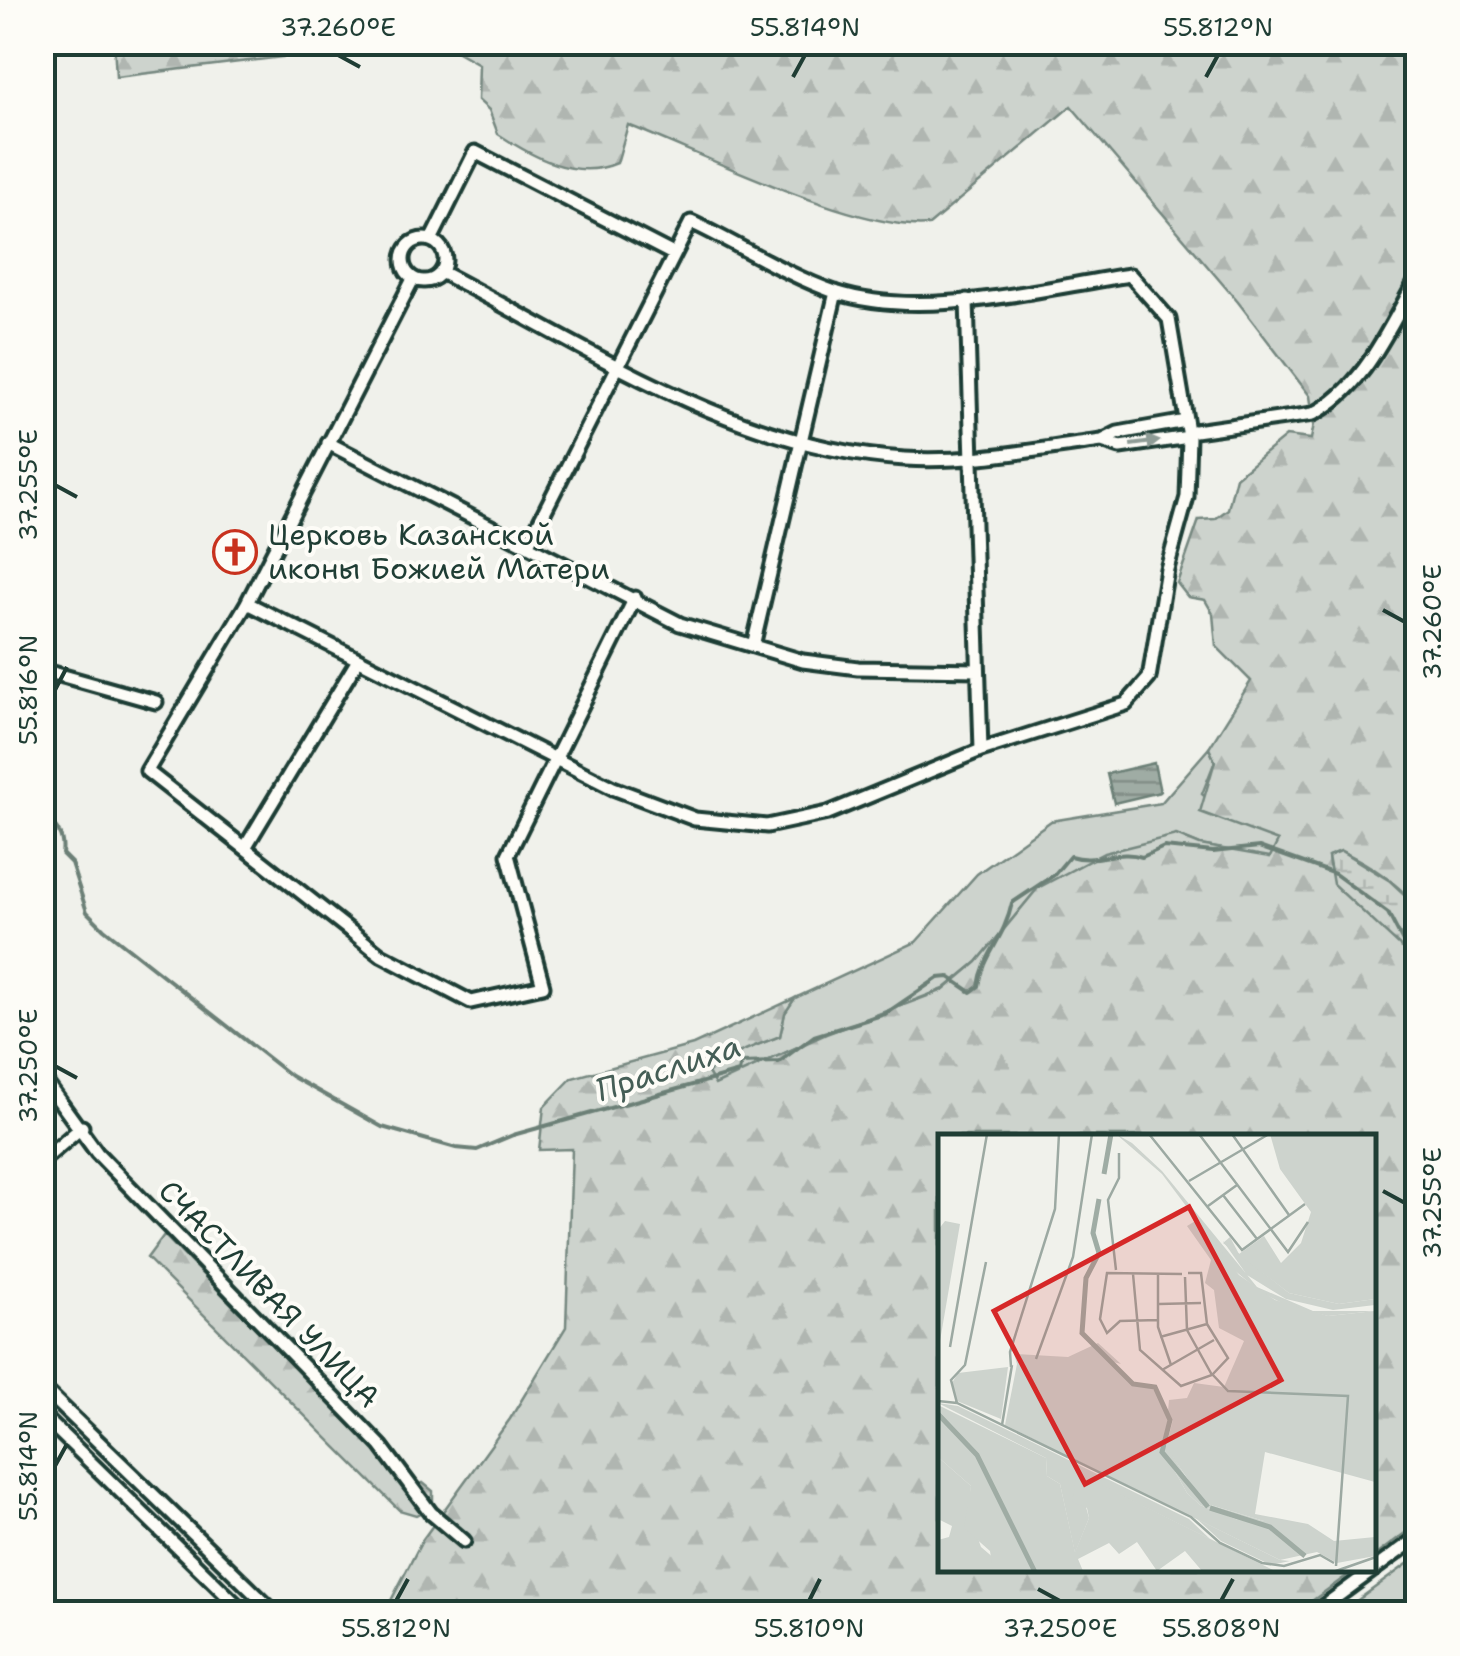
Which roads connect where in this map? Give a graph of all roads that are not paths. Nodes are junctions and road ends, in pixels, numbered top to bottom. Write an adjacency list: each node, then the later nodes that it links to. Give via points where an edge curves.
1 (431, 240): 2 (street, via 476,152); 3 (street, via 441,248); 5 (street, via 408,246 403,257)
2 (673, 254): 6 (street, via 692,222); 8 (street)
3 (442, 272): 5 (street, via 434,280); 8 (street)
4 (1418, 277): 9 (street, via 1369,361 1331,405 1313,414)
5 (413, 278): 10 (street)
6 (836, 292): 7 (street, via 893,302); 11 (street)
7 (967, 300): 9 (street, via 1130,275 1169,319); 12 (street)
8 (618, 364): 11 (street, via 704,409); 13 (street)
9 (1188, 430): 12 (street, via 1120,446 1102,441); 21 (street, via 1187,498 1149,678 1126,704)
10 (328, 442): 13 (street); 15 (street)
11 (800, 444): 12 (street, via 904,459); 16 (street)
12 (972, 459): 19 (street)
13 (528, 544): 14 (street)
14 (635, 598): 16 (street, via 680,624); 22 (street)
15 (247, 603): 17 (street); 23 (street, via 147,771)
16 (752, 646): 19 (street, via 858,668)
17 (358, 660): 22 (street); 23 (street)
18 (42, 670): 20 (street)
19 (978, 670): 21 (street)
20 (156, 702)
21 (981, 750): 22 (street, via 828,813 767,826 696,819 613,788)
22 (555, 757): 23 (street, via 508,855 543,986 516,994 471,1002 424,980 382,955)
23 (246, 846)
24 (42, 1076): 25 (street, СЧАСТЛИВАЯ УЛИЦА)
25 (82, 1127): 26 (street); 30 (street, СЧАСТЛИВАЯ УЛИЦА, via 97,1153)
26 (42, 1161)
27 (42, 1387): 34 (street)
28 (42, 1415): 33 (street)
29 (1418, 1537): 31 (street)
30 (464, 1541)
31 (1375, 1569)
32 (1372, 1571): 35 (street)
33 (246, 1614)
34 (276, 1614)
35 (1313, 1614)

